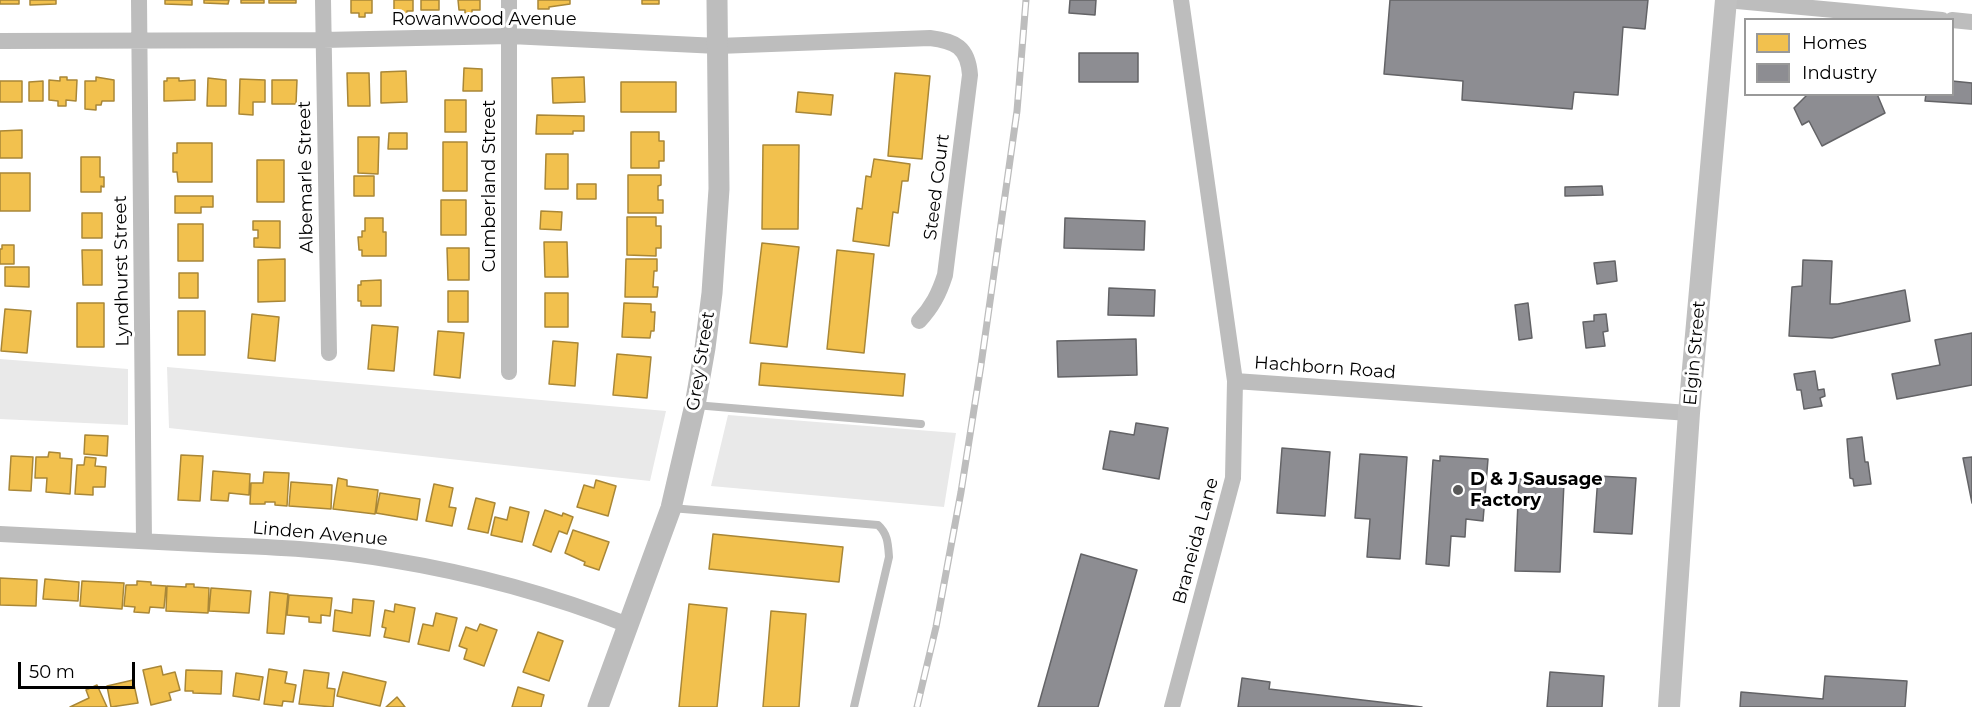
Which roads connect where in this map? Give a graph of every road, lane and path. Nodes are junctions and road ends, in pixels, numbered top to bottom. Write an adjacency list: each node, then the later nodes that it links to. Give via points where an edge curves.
1 (139, 0): 13 (street, Lyndhurst Street)
2 (322, 0): 11 (street, Albemarle Street)
3 (509, 0): 10 (street, Cumberland Street)
4 (717, 0): 14 (street, Grey Street)
5 (1181, 0): 19 (street, Hachborn Road)
6 (1726, 0): 7 (street); 21 (main road, Elgin Street)
7 (1920, 18)
8 (1954, 20): 9 (street)
9 (1972, 22)
10 (510, 36): 11 (street, Rowanwood Avenue); 14 (street, Rowanwood Avenue); 18 (street, Cumberland Street)
11 (323, 40): 13 (street, Rowanwood Avenue); 17 (street, Albemarle Street)
12 (0, 41): 13 (street, Rowanwood Avenue)
13 (139, 41): 25 (street, Lyndhurst Street)
14 (718, 46): 15 (street, Rowanwood Avenue, via 930,38 956,44); 20 (street, Grey Street, via 717,237)
15 (962, 51): 16 (street, Steed Court, via 970,75 945,275 938,297)
16 (919, 321)
17 (329, 353)
18 (509, 372)
19 (1235, 381): 21 (street, Hachborn Road); 29 (street, Braneida Lane, via 1233,478)
20 (695, 405): 22 (lane); 23 (street, Grey Street)
21 (1689, 413): 30 (main road, Elgin Street)
22 (921, 424)
23 (671, 508): 26 (street, Grey Street); 28 (lane, via 878,525 883,530 889,557)
24 (0, 534): 25 (street, Linden Avenue)
25 (144, 541): 26 (street, Linden Avenue, via 272,547 388,559 522,589)
26 (628, 625): 27 (street, Grey Street)
27 (598, 707)
28 (854, 707)
29 (1172, 707)
30 (1669, 707)

